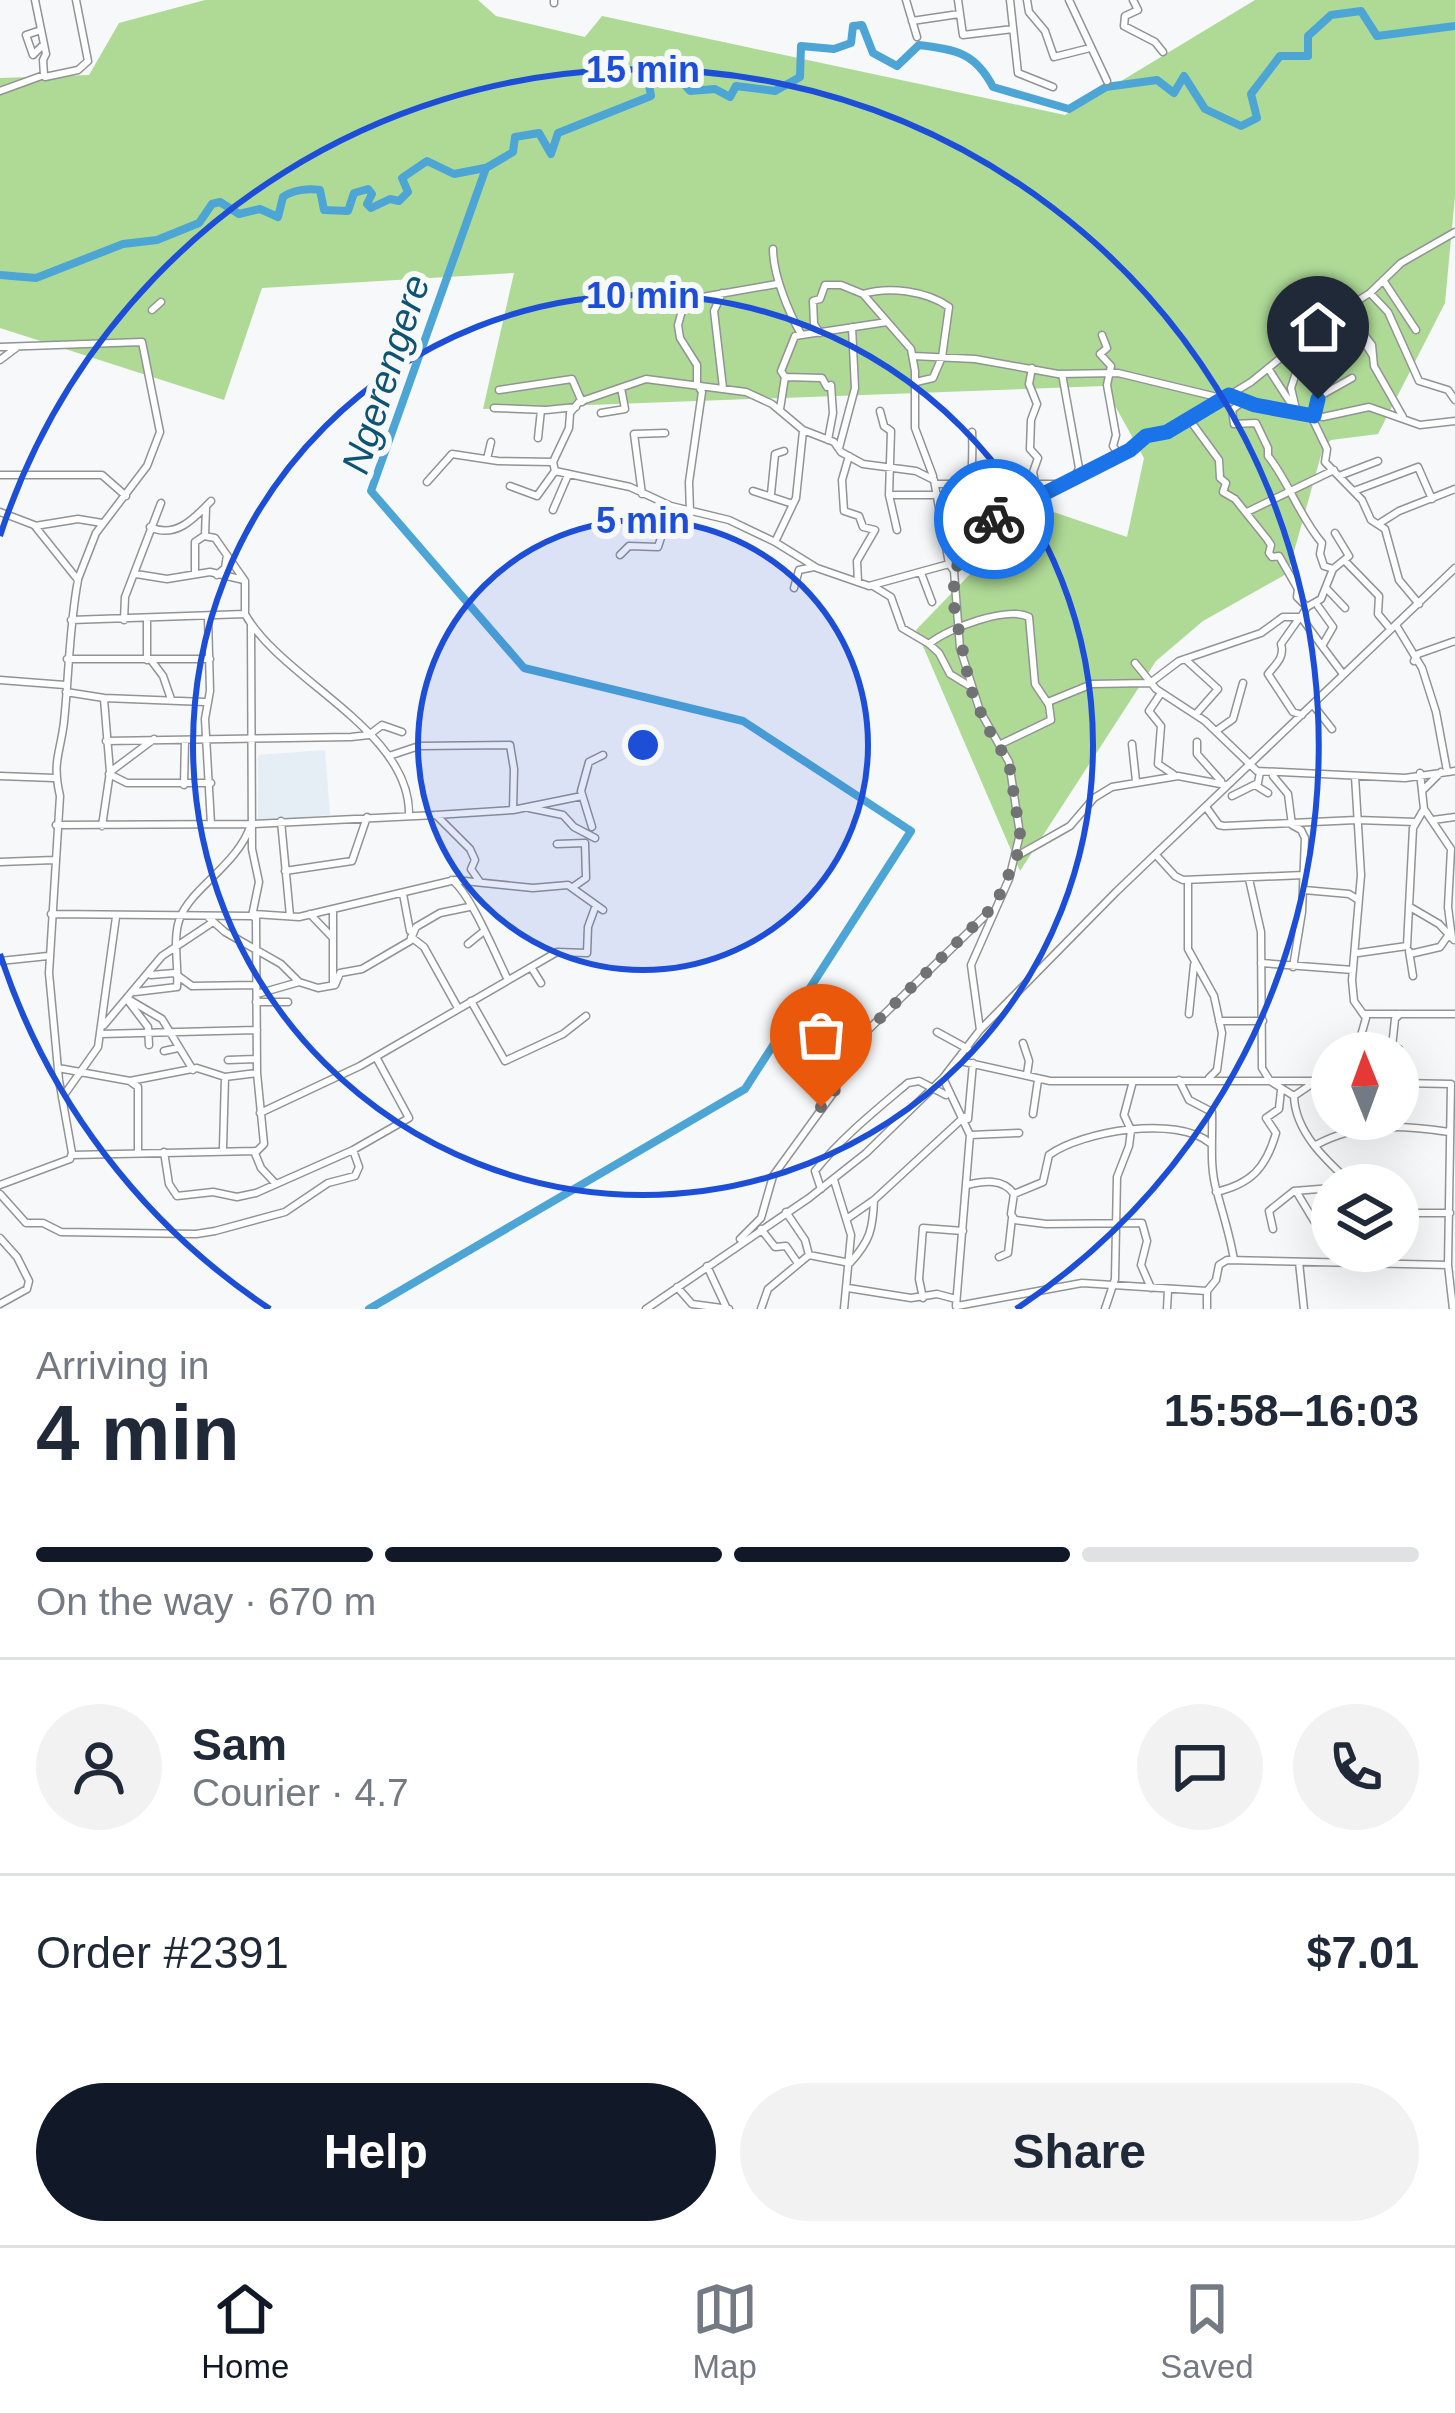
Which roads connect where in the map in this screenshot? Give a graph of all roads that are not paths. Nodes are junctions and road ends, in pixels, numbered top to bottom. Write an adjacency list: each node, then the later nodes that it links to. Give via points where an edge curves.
1 (35, 0): 11 (street)
2 (76, 0): 17 (street, via 88,61)
3 (907, 0): 10 (street)
4 (958, 0): 9 (street)
5 (1010, 0): 12 (street)
6 (1027, 0): 15 (street, via 1054,57)
7 (1069, 0): 15 (street)
8 (1133, 0): 16 (street, via 1138,10 1124,16 1124,26)
9 (959, 14): 10 (street); 12 (street, via 965,36)
10 (912, 21): 13 (street)
11 (39, 27): 14 (street); 14 (street, via 26,35 32,54)
12 (1013, 29): 19 (street, via 1018,73)
13 (916, 37)
14 (43, 43): 17 (street)
15 (1090, 48): 18 (street)
16 (1163, 52)
17 (44, 76): 20 (street)
18 (1107, 81)
19 (1053, 87)
20 (0, 91)
21 (1455, 232): 23 (street)
22 (773, 249): 24 (street)
23 (1383, 280): 26 (street); 33 (street)
24 (777, 284): 25 (street); 34 (street)
25 (722, 293): 52 (street, via 688,297 680,316); 54 (street, via 714,311)
26 (1370, 293): 29 (street); 58 (street, via 1384,305 1420,381)
27 (863, 294): 31 (street); 35 (street, via 825,285 813,302); 41 (street, via 914,293 947,305)
28 (161, 302): 30 (street)
29 (1344, 308): 37 (street); 42 (street)
30 (152, 310)
31 (887, 322): 32 (street); 40 (street)
32 (852, 327): 35 (street); 78 (street, via 855,388)
33 (1416, 330)
34 (797, 333): 35 (street); 49 (street)
35 (820, 333)
36 (1102, 335): 47 (street, via 1107,348 1100,354)
37 (1299, 344): 45 (street); 64 (street, via 1291,388)
38 (0, 347): 39 (street)
39 (17, 347): 43 (street); 105 (street, via 142,342 160,432)
40 (913, 356): 41 (street); 51 (street)
41 (941, 357): 44 (street); 51 (street, via 933,379)
42 (1374, 357): 46 (street); 68 (street)
43 (0, 360)
44 (1032, 368): 48 (street); 93 (street)
45 (1268, 368): 56 (street); 64 (street)
46 (1379, 369)
47 (1112, 373): 48 (street); 56 (street); 80 (street, via 1107,385)
48 (1062, 374): 90 (street, via 1079,468)
49 (785, 377): 62 (street); 76 (street, via 822,377 831,385)
50 (1352, 378): 66 (street, via 1320,396)
51 (916, 382): 92 (street, via 916,430)
52 (697, 384): 53 (street, via 646,379); 54 (street); 112 (street)
53 (621, 388): 59 (street); 65 (street, via 625,410)
54 (723, 388): 62 (street)
55 (499, 390): 59 (street, via 572,379)
56 (1225, 397): 57 (street); 67 (street)
57 (1246, 399): 64 (street); 99 (street, via 1232,410 1234,424 1256,423)
58 (1455, 400)
59 (579, 404): 61 (street); 84 (street)
60 (494, 408): 61 (street)
61 (541, 410): 74 (street)
62 (780, 410): 70 (street)
63 (880, 411): 85 (street, via 890,431)
64 (1297, 412): 66 (street)
65 (601, 413)
66 (1312, 416): 68 (street, via 1376,407); 87 (street, via 1325,462)
67 (1189, 419): 80 (street); 113 (street, via 1219,460 1223,492)
68 (1406, 421): 69 (street)
69 (1455, 421)
70 (802, 430): 73 (street); 75 (street)
71 (972, 432): 94 (street)
72 (665, 433): 101 (street, via 634,434)
73 (814, 434): 75 (street); 76 (street)
74 (538, 438)
75 (801, 440): 108 (street)
76 (828, 440): 78 (street)
77 (491, 442): 82 (street)
78 (839, 448): 81 (street)
79 (784, 451): 102 (street, via 775,454)
80 (1119, 455): 90 (street)
81 (850, 456): 85 (street); 136 (street, via 844,511 875,530 857,561)
82 (487, 459): 84 (street); 91 (street, via 449,454)
83 (1378, 461): 87 (street)
84 (553, 462): 86 (street)
85 (890, 469): 92 (street); 103 (street)
86 (555, 472): 89 (street); 96 (street, via 537,496)
87 (1337, 473): 99 (street); 100 (street)
88 (0, 475): 105 (street, via 99,474)
89 (568, 476): 101 (street); 110 (street)
90 (1074, 478): 95 (street)
91 (427, 482)
92 (935, 482): 94 (street); 104 (street)
93 (1035, 482): 94 (street); 95 (street)
94 (969, 483): 119 (street, via 971,534)
95 (1061, 484): 119 (street)
96 (510, 486)
97 (1455, 489): 106 (street)
98 (754, 491): 102 (street)
99 (1292, 491): 113 (street); 129 (street, via 1322,545 1324,566)
100 (1354, 491): 106 (street, via 1418,467); 115 (street)
101 (642, 494): 109 (street)
102 (771, 494): 108 (street)
103 (889, 495): 104 (street); 118 (street)
104 (939, 495): 126 (street)
105 (126, 496): 114 (street)
106 (1432, 500): 115 (street)
107 (161, 503): 117 (street)
108 (794, 503): 122 (street)
109 (671, 506): 112 (street); 124 (street, via 658,548 629,546)
110 (553, 510)
111 (0, 512): 116 (street)
112 (690, 512): 122 (street)
113 (1247, 512): 143 (street)
114 (104, 523): 116 (street); 134 (street)
115 (1380, 524): 141 (street, via 1401,584)
116 (35, 526): 134 (street)
117 (150, 527): 121 (street, via 173,531 209,504); 131 (street)
118 (897, 530)
119 (978, 533): 126 (street)
120 (1336, 533): 125 (street)
121 (205, 536): 123 (street); 132 (street, via 195,543)
122 (776, 542): 127 (street)
123 (227, 552): 133 (street); 135 (street)
124 (620, 555)
125 (1345, 561): 129 (street); 152 (street, via 1378,596 1378,614)
126 (952, 567): 130 (street); 153 (street)
127 (817, 568): 136 (street); 138 (street, via 800,570)
128 (1455, 568): 141 (street)
129 (1333, 569): 139 (street)
130 (921, 573): 137 (street); 140 (street)
131 (135, 574): 132 (street); 150 (street)
132 (195, 574): 133 (street)
133 (217, 575): 135 (street)
134 (78, 579): 149 (street)
135 (244, 580): 145 (street)
136 (858, 582): 137 (street)
137 (873, 586): 155 (street, via 891,597 902,628)
138 (794, 588)
139 (1327, 589): 143 (street); 144 (street)
140 (932, 602)
141 (1419, 604): 152 (street)
142 (1318, 606): 156 (street, via 1333,627)
143 (1307, 607): 146 (street)
144 (1346, 608)
145 (245, 614): 147 (street); 151 (street)
146 (1300, 617): 156 (street); 159 (street, via 1282,617 1262,633); 176 (street, via 1268,674)
147 (208, 618): 148 (street); 157 (street)
148 (147, 619): 150 (street); 160 (street)
149 (71, 620): 150 (street); 158 (street)
150 (124, 620)
151 (250, 624): 180 (street); 184 (street)
152 (1392, 626): 161 (street); 163 (street)
153 (956, 627): 155 (street); 167 (street); 173 (street, via 1027,615 1035,684)
154 (1455, 641): 161 (street)
155 (929, 644): 167 (street)
156 (1322, 646): 163 (street)
157 (210, 658): 160 (street); 172 (street)
158 (67, 659): 160 (street); 168 (street)
159 (1185, 659): 165 (street); 175 (street, via 1218,689)
160 (149, 660): 171 (street)
161 (1414, 661): 192 (street)
162 (1135, 664): 165 (street)
163 (1343, 674): 174 (street)
164 (0, 680): 168 (street)
165 (1150, 683): 169 (street); 173 (street, via 1098,682)
166 (1243, 683): 178 (street, via 1234,719)
167 (970, 687): 187 (street)
168 (66, 688): 170 (street); 200 (street)
169 (1161, 693): 175 (street); 198 (street, via 1149,711 1161,726 1158,764)
170 (104, 698): 171 (street); 185 (street)
171 (171, 699): 172 (street)
172 (206, 702): 183 (street)
173 (1048, 702): 187 (street, via 1049,723)
174 (1313, 705): 176 (street); 177 (street)
175 (1196, 714): 178 (street)
176 (1302, 716): 191 (street)
177 (1332, 729)
178 (1216, 731): 191 (street)
179 (402, 732): 180 (street, via 380,725)
180 (369, 735): 184 (street); 190 (street)
181 (185, 739): 182 (street); 183 (street); 203 (street)
182 (154, 740): 185 (street); 194 (street)
183 (206, 740): 184 (street); 202 (street)
184 (251, 740): 223 (street)
185 (106, 741): 194 (street)
186 (1197, 742): 204 (street, via 1197,754)
187 (1001, 744): 231 (street, via 1019,826)
188 (1132, 744): 201 (street)
189 (603, 755): 208 (street, via 589,762)
190 (388, 756): 213 (street, via 419,746 509,745); 214 (street)
191 (1249, 766): 193 (street); 204 (street)
192 (1448, 771): 196 (street); 206 (street)
193 (1260, 772): 195 (street); 205 (street)
194 (110, 773): 203 (street, via 127,783); 226 (street)
195 (1270, 773): 199 (street); 224 (street, via 1286,790)
196 (1419, 774): 199 (street); 206 (street); 219 (street)
197 (0, 776): 200 (street)
198 (1178, 776): 201 (street); 204 (street)
199 (1355, 776): 218 (street)
200 (54, 778): 225 (street)
201 (1136, 781): 231 (street, via 1101,792 1070,826)
202 (211, 783): 203 (street); 222 (street)
203 (184, 784)
204 (1225, 785): 211 (street)
205 (1255, 785): 207 (street); 209 (street)
206 (1424, 789): 212 (street)
207 (1268, 793)
208 (582, 796): 210 (street); 227 (street)
209 (1232, 796)
210 (526, 807): 213 (street); 228 (street, via 562,814)
211 (1206, 807): 224 (street, via 1219,825); 230 (street)
212 (1424, 809): 219 (street); 220 (street)
213 (513, 810): 215 (street)
214 (409, 814): 215 (street); 216 (street)
215 (436, 815): 240 (street, via 470,849)
216 (367, 817): 221 (street); 234 (street, via 352,862)
217 (1455, 818): 220 (street)
218 (1356, 820): 219 (street); 224 (street); 266 (street)
219 (1418, 820): 248 (street)
220 (1432, 820): 249 (street, via 1451,849)
221 (281, 821): 223 (street); 234 (street)
222 (211, 824): 223 (street); 226 (street)
223 (252, 824): 253 (street, via 259,882); 255 (street)
224 (1291, 824): 235 (street, via 1304,836)
225 (56, 825): 226 (street); 232 (street)
226 (102, 826)
227 (592, 827)
228 (595, 838)
229 (557, 844): 236 (street, via 585,843)
230 (1156, 854): 239 (street, via 1174,876); 296 (street)
231 (1017, 856): 246 (street)
232 (54, 860): 233 (street); 251 (street)
233 (0, 862)
234 (285, 871): 256 (street)
235 (1304, 875): 237 (street); 242 (street)
236 (586, 878): 241 (street); 245 (street)
237 (1249, 879): 239 (street); 269 (street)
238 (452, 880): 240 (street); 243 (street); 247 (street)
239 (1189, 880): 270 (street)
240 (480, 882): 241 (street)
241 (573, 886): 245 (street)
242 (1304, 890): 244 (street); 272 (street)
243 (403, 893): 250 (street); 259 (street)
244 (1357, 899)
245 (597, 905): 271 (street, via 587,952 557,952)
246 (995, 905): 296 (street, via 971,965); 371 (street, via 852,1051 834,1092 773,1176)
247 (469, 907): 258 (street); 259 (street, via 440,913)
248 (1410, 907): 260 (street); 265 (street)
249 (1452, 907): 260 (street)
250 (333, 910): 252 (street); 261 (street)
251 (50, 914): 254 (street); 267 (street)
252 (310, 914): 256 (street); 261 (street)
253 (253, 915): 256 (street); 257 (street); 264 (street)
254 (116, 916): 255 (street); 297 (street)
255 (180, 916): 257 (street); 262 (street)
256 (290, 916)
257 (210, 920): 262 (street); 264 (street)
258 (484, 932): 263 (street); 277 (street)
259 (411, 934): 280 (street, via 362,969 340,973); 287 (street)
260 (1451, 938): 265 (street)
261 (334, 939): 280 (street)
262 (177, 942): 274 (street); 275 (street)
263 (468, 944)
264 (256, 949): 279 (street); 282 (street)
265 (1409, 950): 266 (street); 276 (street)
266 (1357, 953): 273 (street)
267 (48, 956): 268 (street); 312 (street)
268 (0, 961)
269 (1261, 963): 272 (street); 294 (street)
270 (1194, 965): 288 (street); 293 (street)
271 (531, 967): 277 (street); 278 (street)
272 (1293, 967): 273 (street)
273 (1353, 970): 289 (street, via 1354,1001)
274 (178, 975): 275 (street); 281 (street, via 177,987); 282 (street, via 192,986)
275 (147, 976): 281 (street)
276 (1413, 976)
277 (508, 980): 285 (street)
278 (541, 983)
279 (296, 984): 280 (street); 282 (street); 283 (street)
280 (333, 986)
281 (135, 992): 284 (street)
282 (256, 994): 286 (street); 295 (street)
283 (299, 995)
284 (128, 999): 297 (street); 298 (street); 299 (street)
285 (471, 1001): 287 (street); 292 (street, via 505,1060)
286 (288, 1002)
287 (458, 1008): 308 (street)
288 (1189, 1014)
289 (1365, 1014): 290 (street); 301 (street)
290 (1400, 1014): 291 (street); 302 (street)
291 (1455, 1014)
292 (586, 1016)
293 (1219, 1021): 294 (street); 319 (street, via 1217,1069)
294 (1264, 1021): 323 (street, via 1260,1059)
295 (256, 1030): 299 (street); 309 (street)
296 (980, 1030): 306 (street)
297 (102, 1031): 298 (street); 313 (street)
298 (148, 1032): 299 (street); 304 (street)
299 (170, 1032): 305 (street)
300 (938, 1032): 306 (street)
301 (1361, 1032)
302 (1393, 1032)
303 (1023, 1043): 317 (street)
304 (148, 1046)
305 (178, 1048): 307 (street); 314 (street)
306 (968, 1049): 310 (street)
307 (164, 1051)
308 (375, 1056): 334 (street); 346 (street, via 409,1118)
309 (257, 1060): 315 (street); 316 (street, via 228,1056)
310 (958, 1060): 311 (street); 318 (street)
311 (973, 1063): 317 (street); 336 (street)
312 (58, 1068): 313 (street); 333 (street)
313 (83, 1070): 325 (street); 333 (street)
314 (194, 1070): 316 (street); 325 (street)
315 (257, 1072): 316 (street); 334 (street)
316 (226, 1076): 345 (street)
317 (1027, 1076): 320 (street)
318 (943, 1078): 329 (street); 331 (street)
319 (1209, 1078): 321 (street); 323 (street)
320 (1038, 1079): 322 (street); 335 (street)
321 (1178, 1079): 322 (street); 343 (street, via 1190,1101 1213,1112)
322 (1133, 1081): 338 (street, via 1124,1115)
323 (1270, 1081): 324 (street); 330 (street)
324 (1311, 1081)
325 (130, 1082): 348 (street, via 138,1087)
326 (1311, 1084): 332 (street)
327 (1419, 1084): 328 (street)
328 (1453, 1085): 339 (street)
329 (932, 1088): 331 (street); 352 (street); 356 (street, via 908,1083 831,1149 815,1171)
330 (1282, 1090): 332 (street); 359 (street, via 1280,1109 1266,1118 1276,1133 1270,1150 1245,1184)
331 (949, 1096): 336 (street)
332 (1294, 1096): 344 (street, via 1299,1123)
333 (62, 1098): 350 (street)
334 (260, 1113): 347 (street, via 264,1141)
335 (1033, 1114)
336 (966, 1120): 341 (street); 363 (street)
337 (1419, 1128): 339 (street)
338 (1131, 1130): 343 (street); 361 (street, via 1060,1147 1049,1155 1045,1180); 370 (street, via 1117,1177)
339 (1449, 1132): 362 (street)
340 (1019, 1133): 341 (street)
341 (970, 1135): 355 (street)
342 (1326, 1140): 344 (street)
343 (1210, 1143): 359 (street)
344 (1316, 1145): 351 (street)
345 (223, 1148)
346 (352, 1150): 353 (street); 360 (street, via 356,1177 328,1184 285,1212 196,1234 61,1232 26,1222)
347 (254, 1151): 349 (street); 353 (street)
348 (139, 1152): 349 (street); 350 (street)
349 (164, 1152): 353 (street, via 177,1196 237,1198)
350 (72, 1155): 354 (street)
351 (1332, 1164)
352 (834, 1180): 356 (street); 368 (street)
353 (274, 1182)
354 (0, 1185)
355 (967, 1185): 361 (street, via 998,1183); 373 (street)
356 (821, 1189): 364 (street)
357 (1311, 1190): 358 (street)
358 (1296, 1191): 367 (street); 372 (street, via 1269,1211)
359 (1216, 1192): 377 (street)
360 (0, 1194)
361 (1015, 1194): 369 (street)
362 (1452, 1196): 366 (street)
363 (874, 1200): 368 (street); 380 (street, via 873,1235)
364 (786, 1212): 371 (street); 375 (street)
365 (1419, 1213): 366 (street)
366 (1450, 1213): 381 (street)
367 (1311, 1216)
368 (848, 1218): 380 (street)
369 (1012, 1218): 370 (street); 376 (street, via 1008,1253)
370 (1118, 1223): 383 (street); 386 (street, via 1143,1225)
371 (762, 1225): 378 (street); 382 (street)
372 (1273, 1229)
373 (963, 1231): 389 (street, via 923,1228); 391 (street)
374 (0, 1238): 390 (street, via 29,1282)
375 (809, 1255): 378 (street); 380 (street)
376 (999, 1257)
377 (1234, 1260): 379 (street); 388 (street, via 1219,1265)
378 (797, 1262): 395 (street, via 768,1289)
379 (1299, 1262): 381 (street); 399 (street)
380 (850, 1263): 385 (street)
381 (1448, 1265): 400 (street)
382 (706, 1266): 384 (street); 394 (street)
383 (1113, 1286): 386 (street); 391 (street, via 1069,1284); 396 (street)
384 (677, 1287): 393 (street); 394 (street, via 692,1304)
385 (848, 1288): 389 (street); 392 (street)
386 (1150, 1288): 387 (street)
387 (1168, 1290): 388 (street); 397 (street)
388 (1207, 1291): 398 (street)
389 (922, 1298): 391 (street, via 937,1294)
390 (0, 1304)
391 (957, 1305)
392 (844, 1308)
393 (646, 1309)
394 (728, 1309)
395 (761, 1309)
396 (1105, 1309)
397 (1167, 1309)
398 (1207, 1309)
399 (1304, 1309)
400 (1454, 1309)

